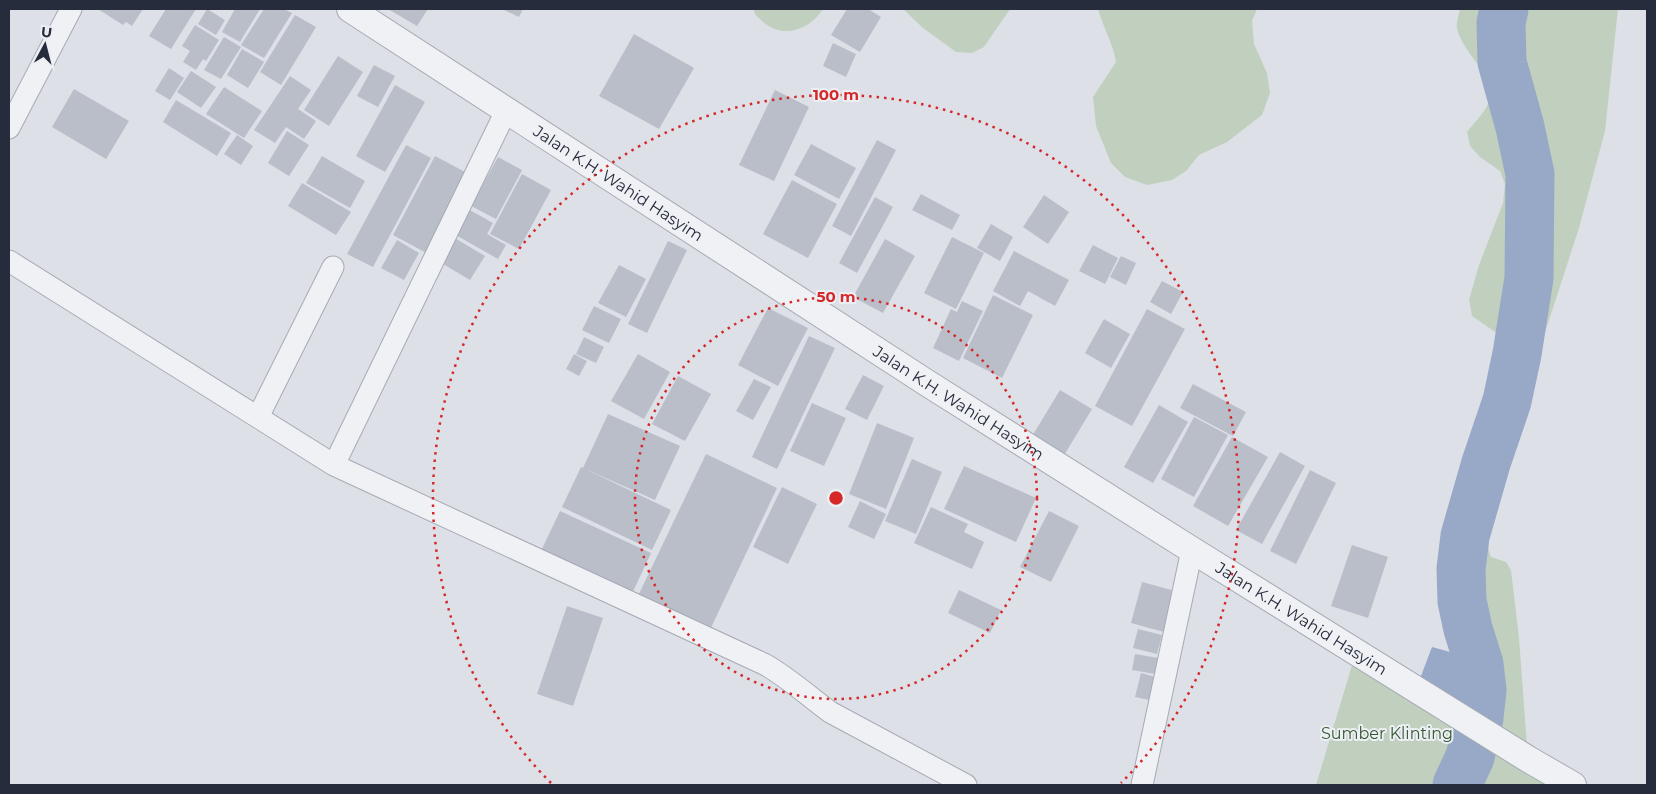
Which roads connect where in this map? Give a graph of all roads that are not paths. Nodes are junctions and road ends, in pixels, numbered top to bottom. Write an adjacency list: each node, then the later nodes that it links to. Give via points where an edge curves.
1 (71, 9): 4 (street)
2 (350, 9): 3 (street, Jalan K.H. Wahid Hasyim)
3 (506, 111): 8 (street); 9 (street, Jalan K.H. Wahid Hasyim)
4 (9, 128)
5 (9, 261): 7 (street)
6 (333, 267): 7 (street)
7 (258, 417): 8 (street)
8 (334, 465): 10 (street, via 764,664 830,712)
9 (1192, 550): 11 (street); 12 (street, Jalan K.H. Wahid Hasyim)
10 (966, 785)
11 (1142, 785)
12 (1573, 785)

